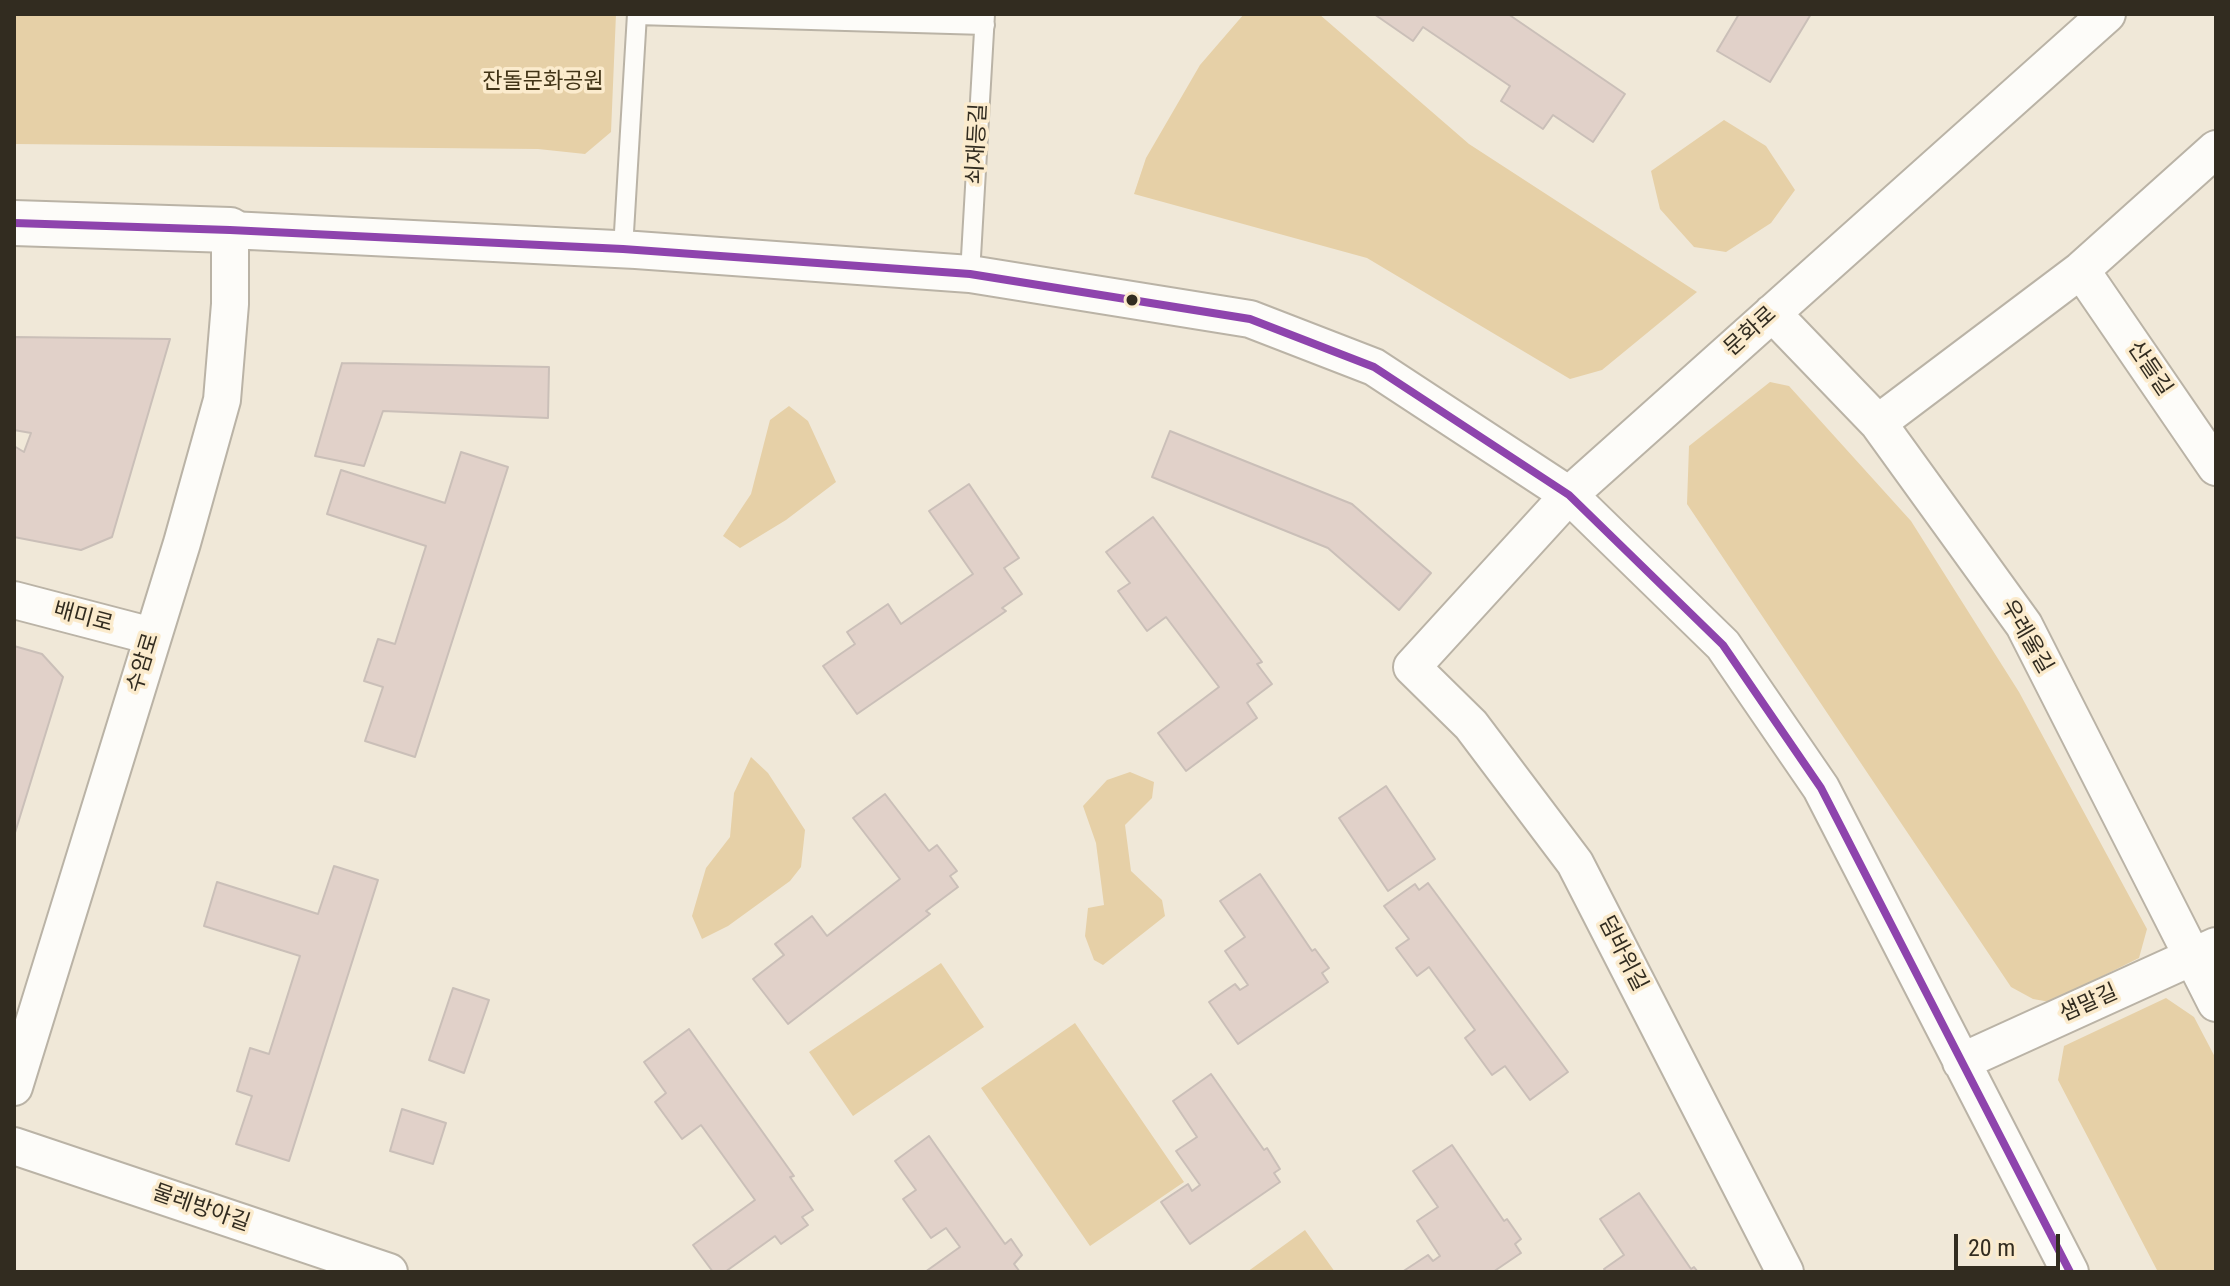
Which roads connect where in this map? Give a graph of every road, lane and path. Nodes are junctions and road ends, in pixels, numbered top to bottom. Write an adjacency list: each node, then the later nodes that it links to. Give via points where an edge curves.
1 (637, 14): 3 (lane); 7 (lane)
2 (2107, 14): 10 (street, 문화로)
3 (985, 20): 9 (lane, 쇠재등길)
4 (2216, 149): 8 (street)
5 (14, 223): 6 (street)
6 (230, 230): 7 (street); 15 (street, 수암로, via 222,400)
7 (623, 249): 9 (street)
8 (2081, 270): 11 (street); 12 (street, 산들길)
9 (970, 274): 13 (street, via 1250,319 1374,367)
10 (1772, 313): 11 (street, 우레울길); 13 (street, 문화로)
11 (1878, 423): 17 (street, 우레울길, via 2024,625)
12 (2216, 467)
13 (1569, 495): 16 (street, 문화로); 19 (street, via 1723,645 1821,788)
14 (14, 600): 15 (street, 배미로)
15 (152, 636): 20 (street, 수암로)
16 (1412, 667): 23 (street, 덤바위길, via 1471,725 1575,863)
17 (2204, 952): 18 (street, 우레울길); 19 (street, 샘말길)
18 (2216, 1003)
19 (1961, 1062): 24 (street)
20 (14, 1087)
21 (14, 1146): 22 (street, 물레방아길)
22 (389, 1272)
23 (1785, 1272)
24 (2070, 1272)

